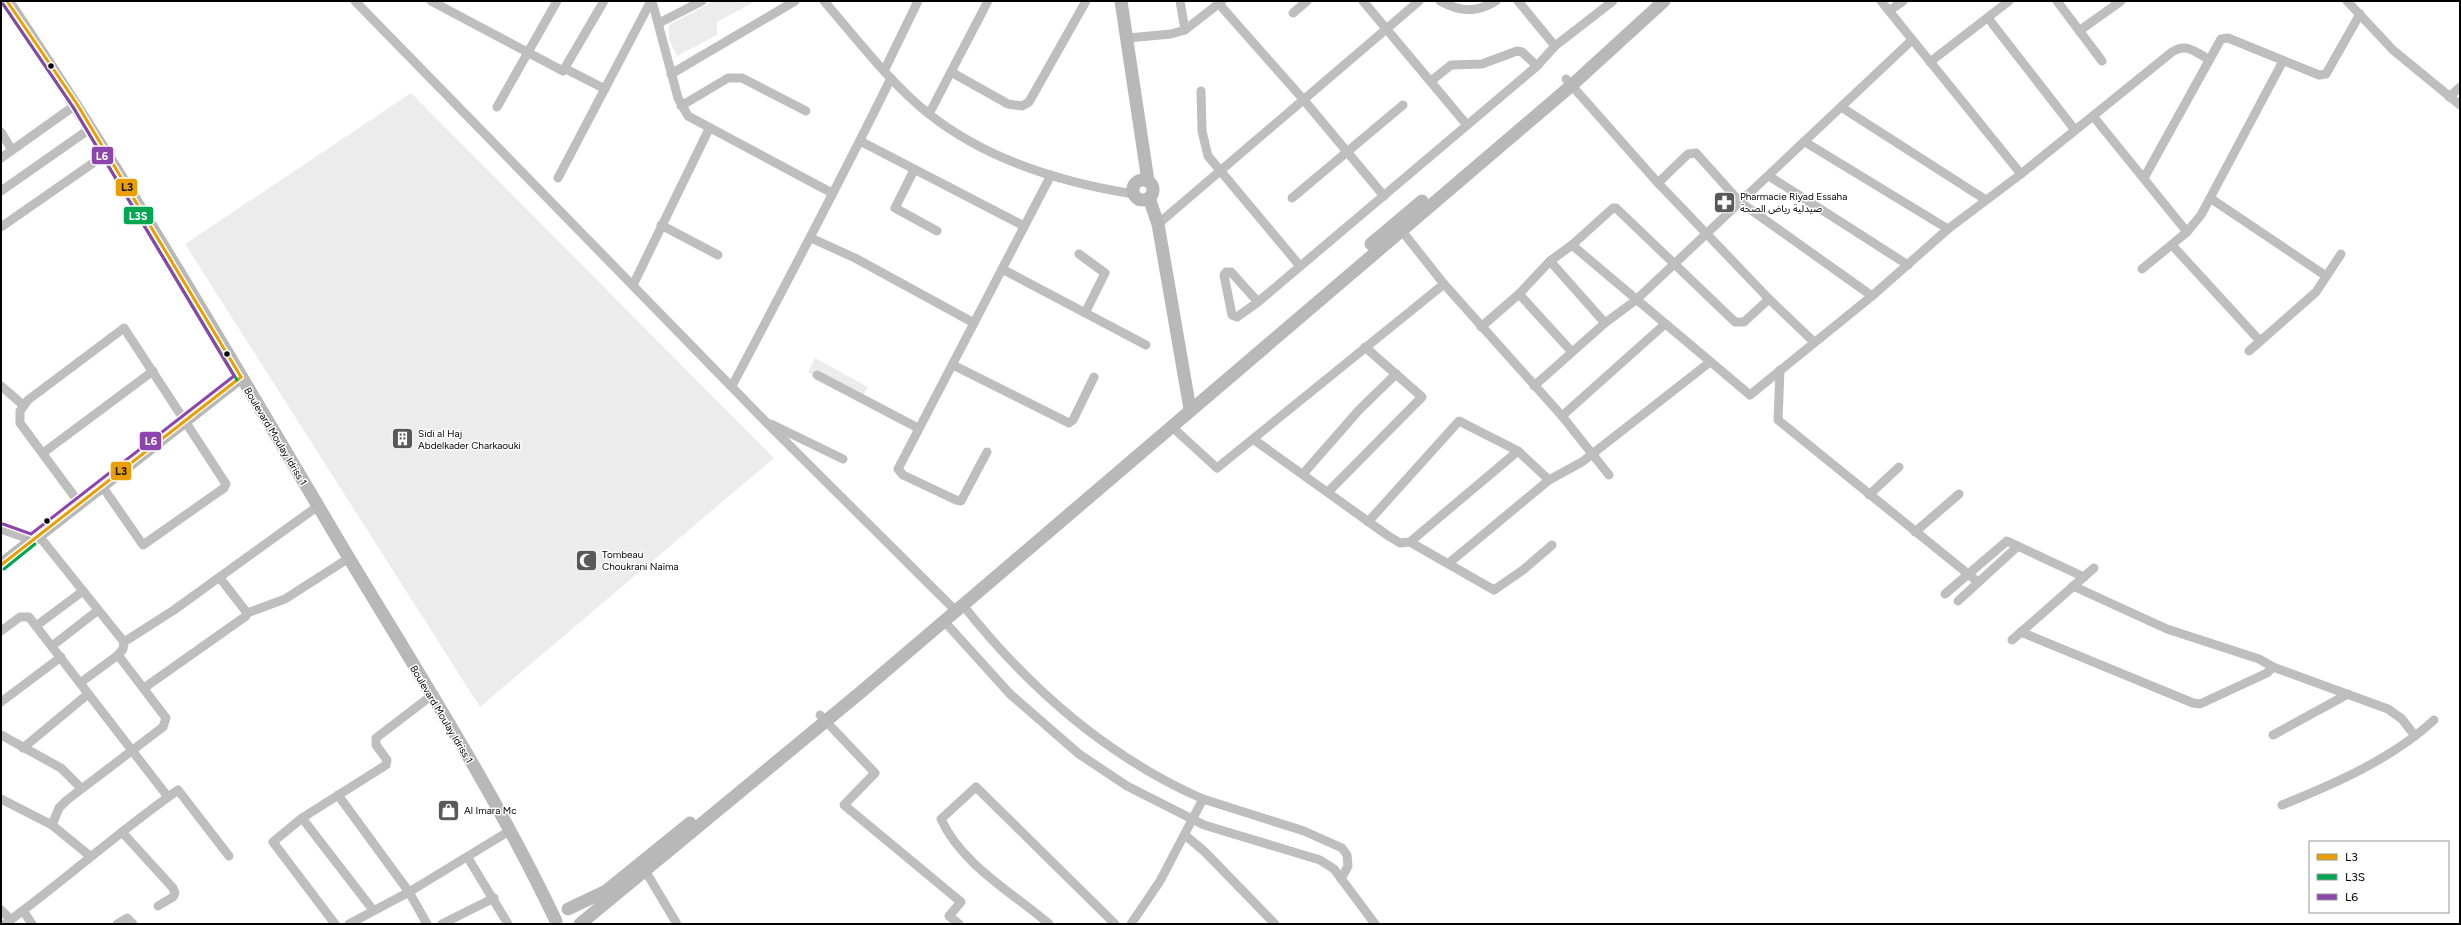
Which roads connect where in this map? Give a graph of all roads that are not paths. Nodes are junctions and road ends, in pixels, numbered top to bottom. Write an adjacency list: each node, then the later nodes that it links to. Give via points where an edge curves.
1 (7, 1): 60 (main road, Boulevard Moulay Idriss 1)
2 (355, 1): 120 (street)
3 (431, 1): 42 (street)
4 (557, 1): 42 (street)
5 (604, 1): 48 (street)
6 (652, 1): 35 (street); 56 (street)
7 (702, 1): 35 (street)
8 (795, 1): 51 (street)
9 (824, 1): 49 (street)
10 (918, 1): 49 (street)
11 (988, 1): 50 (street)
12 (1086, 1): 50 (street, via 1029,102 1022,106 1008,104)
13 (1121, 1): 39 (main road)
14 (1180, 1): 37 (street)
15 (1307, 1): 32 (street)
16 (1363, 1): 36 (street)
17 (1419, 1): 36 (street)
18 (1440, 1): 19 (street, via 1470,11)
19 (1496, 1)
20 (1613, 1): 41 (street)
21 (1652, 1): 54 (main road)
22 (1664, 1): 54 (main road)
23 (1881, 1): 31 (street)
24 (1903, 1): 31 (street)
25 (2009, 1): 34 (street)
26 (2057, 1): 38 (street)
27 (2122, 1): 38 (street)
28 (2347, 1): 33 (street)
29 (1221, 2): 37 (street); 59 (street)
30 (1524, 3): 41 (street)
31 (1890, 11): 40 (street)
32 (1293, 13)
33 (2360, 14): 45 (street, via 2326,74 2319,75); 58 (street, via 2393,50)
34 (1988, 18): 46 (street); 72 (street)
35 (659, 23): 51 (street)
36 (1387, 29): 53 (street); 59 (street)
37 (1185, 30): 39 (street, via 1172,34)
38 (2080, 31): 44 (street)
39 (1128, 38): 87 (main road)
40 (1912, 40): 46 (street); 65 (street)
41 (1555, 46): 47 (street)
42 (527, 53): 48 (street, via 560,71); 64 (street)
43 (2208, 59): 45 (street, via 2221,39 2228,38); 68 (street, via 2188,47 2178,48); 86 (street)
44 (2102, 61)
45 (2283, 61): 95 (street)
46 (1930, 62): 82 (street)
47 (1537, 66): 53 (street, via 1522,52 1517,52 1482,64 1451,65); 69 (street)
48 (566, 69): 56 (street)
49 (884, 70): 52 (street)
50 (951, 72): 67 (street)
51 (671, 74): 63 (street)
52 (891, 78): 67 (street); 74 (street)
53 (1431, 82): 69 (street)
54 (1569, 82): 88 (street); 102 (main road)
55 (2460, 87): 58 (street)
56 (605, 89): 85 (street)
57 (1200, 91): 81 (street, via 1205,146 1208,156)
58 (2449, 97): 62 (street)
59 (1303, 98): 77 (street); 81 (street)
60 (76, 104): 70 (main road, Boulevard Moulay Idriss 1); 76 (street)
61 (1403, 105): 77 (street)
62 (2460, 105)
63 (681, 106): 66 (street, via 728,78 735,77 742,78); 71 (street, via 688,116)
64 (497, 107)
65 (1842, 107): 75 (street); 96 (street)
66 (806, 111)
67 (929, 114): 83 (street, via 998,156)
68 (2093, 116): 72 (street); 86 (street)
69 (1467, 125): 92 (street)
70 (91, 128): 78 (main road, Boulevard Moulay Idriss 1); 89 (street)
71 (709, 129): 90 (street); 99 (street)
72 (2075, 130): 82 (street)
73 (1, 132): 76 (street)
74 (860, 141): 80 (street); 90 (street)
75 (1805, 142): 84 (street); 103 (street)
76 (12, 150): 79 (street)
77 (1347, 152): 92 (street); 94 (street)
78 (106, 154): 101 (street); 144 (main road, Boulevard Moulay Idriss 1)
79 (1, 158)
80 (914, 170): 100 (street); 104 (street, via 896,208)
81 (1220, 170): 98 (street); 116 (street)
82 (2021, 174): 96 (street)
83 (1051, 175): 91 (street); 100 (street)
84 (1769, 176): 97 (street); 115 (street)
85 (558, 178)
86 (2144, 178): 106 (street)
87 (1148, 181): 91 (main road, via 1143,180 1135,184); 93 (main road, via 1153,190)
88 (1658, 183): 97 (street, via 1692,152 1696,153); 105 (street)
89 (1, 191)
90 (832, 193): 107 (street)
91 (1134, 194): 93 (main road, via 1140,199)
92 (1384, 196): 116 (street)
93 (1149, 198): 98 (main road)
94 (1292, 198)
95 (2210, 198): 106 (street, via 2201,215); 119 (street)
96 (1986, 200): 103 (street)
97 (1740, 202): 105 (street); 123 (street)
98 (1158, 224): 149 (main road)
99 (660, 225): 112 (street); 120 (street)
100 (1024, 226): 118 (street)
101 (1, 227)
102 (1399, 227): 121 (street); 149 (main road)
103 (1948, 229): 115 (street)
104 (937, 231)
105 (1706, 232): 114 (street); 124 (street)
106 (2187, 232): 109 (street)
107 (811, 238): 129 (street, via 855,258); 147 (street)
108 (1572, 245): 113 (street); 114 (street, via 1616,208); 125 (street)
109 (2172, 245): 117 (street); 132 (street)
110 (1079, 254): 127 (street, via 1105,273)
111 (2340, 254): 119 (street)
112 (718, 255)
113 (1550, 261): 122 (street); 128 (street)
114 (1673, 264): 124 (street, via 1735,322 1744,322); 125 (street)
115 (1908, 265): 123 (street)
116 (1300, 266): 126 (street)
117 (2142, 268)
118 (1002, 269): 127 (street); 129 (street)
119 (2326, 276): 132 (street, via 2316,292)
120 (633, 284): 147 (street)
121 (1444, 284): 131 (street); 135 (street)
122 (1519, 294): 131 (street); 137 (street)
123 (1872, 296): 133 (street)
124 (1769, 299): 133 (street)
125 (1636, 300): 128 (street); 130 (street)
126 (1258, 302): 126 (street, via 1234,317 1224,275 1226,272 1232,272)
127 (1085, 313): 134 (street)
128 (1605, 322): 137 (street)
129 (974, 323): 139 (street)
130 (1665, 324): 138 (street); 151 (street)
131 (1481, 327): 148 (street)
132 (2260, 341): 136 (street)
133 (1814, 342): 140 (street)
134 (1146, 345)
135 (1365, 347): 142 (street); 156 (street)
136 (2249, 351)
137 (1572, 352): 148 (street)
138 (1710, 362): 140 (street, via 1750,395); 160 (street)
139 (953, 365): 145 (street, via 1069,423 1073,420); 155 (street)
140 (1780, 370): 170 (street, via 1778,420)
141 (153, 371): 150 (street, via 124,328); 152 (street); 159 (street)
142 (1396, 374): 164 (street, via 1354,416); 168 (street, via 1422,397)
143 (817, 375): 155 (street)
144 (241, 377): 152 (main road); 172 (main road, Boulevard Moulay Idriss 1)
145 (1094, 377)
146 (1, 386): 150 (street)
147 (732, 386): 153 (street)
148 (1534, 386): 151 (street)
149 (1189, 404): 154 (main road); 163 (main road)
150 (23, 405): 159 (street, via 20,423)
151 (1562, 416): 160 (street)
152 (186, 421): 167 (main road); 167 (street, via 225,479 224,488 143,545)
153 (766, 422): 161 (street); 192 (street)
154 (1170, 426): 156 (street, via 1217,468); 163 (main road)
155 (918, 428): 158 (street, via 898,469 903,474 956,500 965,497)
156 (1253, 439): 164 (street)
157 (1518, 451): 166 (street); 173 (street, via 1459,421); 177 (street)
158 (987, 452)
159 (43, 453): 171 (street)
160 (1593, 454): 165 (street); 166 (street, via 1567,473)
161 (843, 459)
162 (1899, 467): 170 (street)
163 (1109, 473): 192 (main road)
164 (1303, 474): 168 (street)
165 (1609, 475)
166 (1549, 480): 181 (street)
167 (102, 486): 171 (main road)
168 (1328, 492): 173 (street)
169 (1958, 494): 175 (street)
170 (1868, 495): 175 (street)
171 (80, 504): 176 (main road)
172 (318, 506): 180 (main road, Boulevard Moulay Idriss 1); 186 (street)
173 (1368, 522): 177 (street, via 1396,541)
174 (1, 530): 176 (street)
175 (1915, 532): 184 (street)
176 (35, 538): 182 (main road); 189 (street)
177 (1410, 542): 181 (street)
178 (1552, 545): 181 (street, via 1494,590)
179 (2018, 546): 184 (street, via 2003,542); 185 (street); 187 (street)
180 (349, 558): 194 (street, via 285,599); 209 (main road, Boulevard Moulay Idriss 1)
181 (1449, 563)
182 (1, 566)
183 (2094, 568): 185 (street)
184 (1966, 574): 187 (street); 190 (street)
185 (2084, 577): 188 (street)
186 (220, 578): 194 (street); 200 (street)
187 (1978, 582): 191 (street)
188 (2073, 586): 198 (street); 204 (street, via 2167,629)
189 (82, 591): 193 (street); 196 (street)
190 (1945, 594)
191 (1958, 601)
192 (955, 607): 195 (main road); 211 (main road); 222 (street, via 1060,707 1106,745 1168,784)
193 (97, 611): 200 (street); 201 (street)
194 (247, 613): 206 (street)
195 (943, 620): 211 (main road); 225 (street, via 1010,694 1079,754 1127,786)
196 (36, 626): 197 (street, via 25,615); 201 (street)
197 (1, 631)
198 (2021, 632): 199 (street); 204 (street, via 2200,704 2267,672)
199 (2012, 640)
200 (124, 642): 202 (street, via 123,649)
201 (52, 646): 203 (street)
202 (118, 655): 205 (street); 206 (street)
203 (61, 657): 205 (street); 210 (street)
204 (2273, 666): 208 (street)
205 (80, 683): 207 (street)
206 (144, 688): 217 (street, via 166,718 166,722)
207 (88, 694): 216 (street); 217 (street)
208 (2348, 694): 214 (street); 215 (street, via 2396,714)
209 (431, 696): 219 (street, via 376,738 376,745 387,760 386,765); 227 (main road, Boulevard Moulay Idriss 1)
210 (1, 702)
211 (823, 718): 233 (main road); 255 (street, via 875,773 844,805 961,902 949,916)
212 (2434, 720): 215 (street)
213 (1, 735): 216 (street)
214 (2272, 735)
215 (2415, 736): 223 (street, via 2345,779)
216 (23, 748): 218 (street, via 61,768)
217 (132, 750): 218 (street); 220 (street)
218 (81, 788): 226 (street, via 59,808)
219 (338, 795): 224 (street); 236 (street)
220 (168, 797): 228 (street); 231 (street, via 178,790)
221 (1, 799): 226 (street)
222 (1203, 799): 225 (street); 235 (street, via 1304,831 1342,848 1347,855 1348,866)
223 (2282, 805)
224 (302, 818): 240 (street); 248 (street, via 273,842)
225 (1192, 819): 229 (street); 235 (street, via 1246,839 1320,860 1334,869)
226 (52, 825): 230 (street)
227 (511, 830): 232 (street); 234 (main road, Boulevard Moulay Idriss 1)
228 (122, 832): 230 (street); 238 (street, via 173,888 173,897)
229 (1185, 835): 258 (street, via 1149,899); 259 (street)
230 (90, 856): 242 (street)
231 (229, 856)
232 (468, 858): 236 (street); 237 (street)
233 (643, 868): 241 (main road, via 606,891); 253 (main road); 254 (street)
234 (536, 877): 241 (main road, Boulevard Moulay Idriss 1); 244 (main road, Boulevard Moulay Idriss 1)
235 (1341, 879): 260 (street)
236 (409, 892): 240 (street); 250 (street)
237 (494, 898): 251 (street); 252 (street)
238 (158, 906)
239 (1, 910): 243 (street)
240 (374, 910): 249 (street)
241 (567, 910): 244 (main road, via 559,914); 253 (main road, Boulevard Moulay Idriss 1, via 577,915)
242 (24, 912): 243 (street); 245 (street)
243 (8, 922)
244 (557, 922)
245 (32, 924)
246 (117, 924): 247 (street, via 127,918)
247 (133, 924)
248 (335, 924)
249 (349, 924)
250 (427, 924)
251 (442, 924)
252 (508, 924)
253 (579, 924)
254 (677, 924)
255 (959, 924)
256 (1049, 924): 257 (street, via 1004,890 966,854 946,830 941,819 976,787)
257 (1115, 924)
258 (1131, 924)
259 (1275, 924)
260 (1374, 924)

